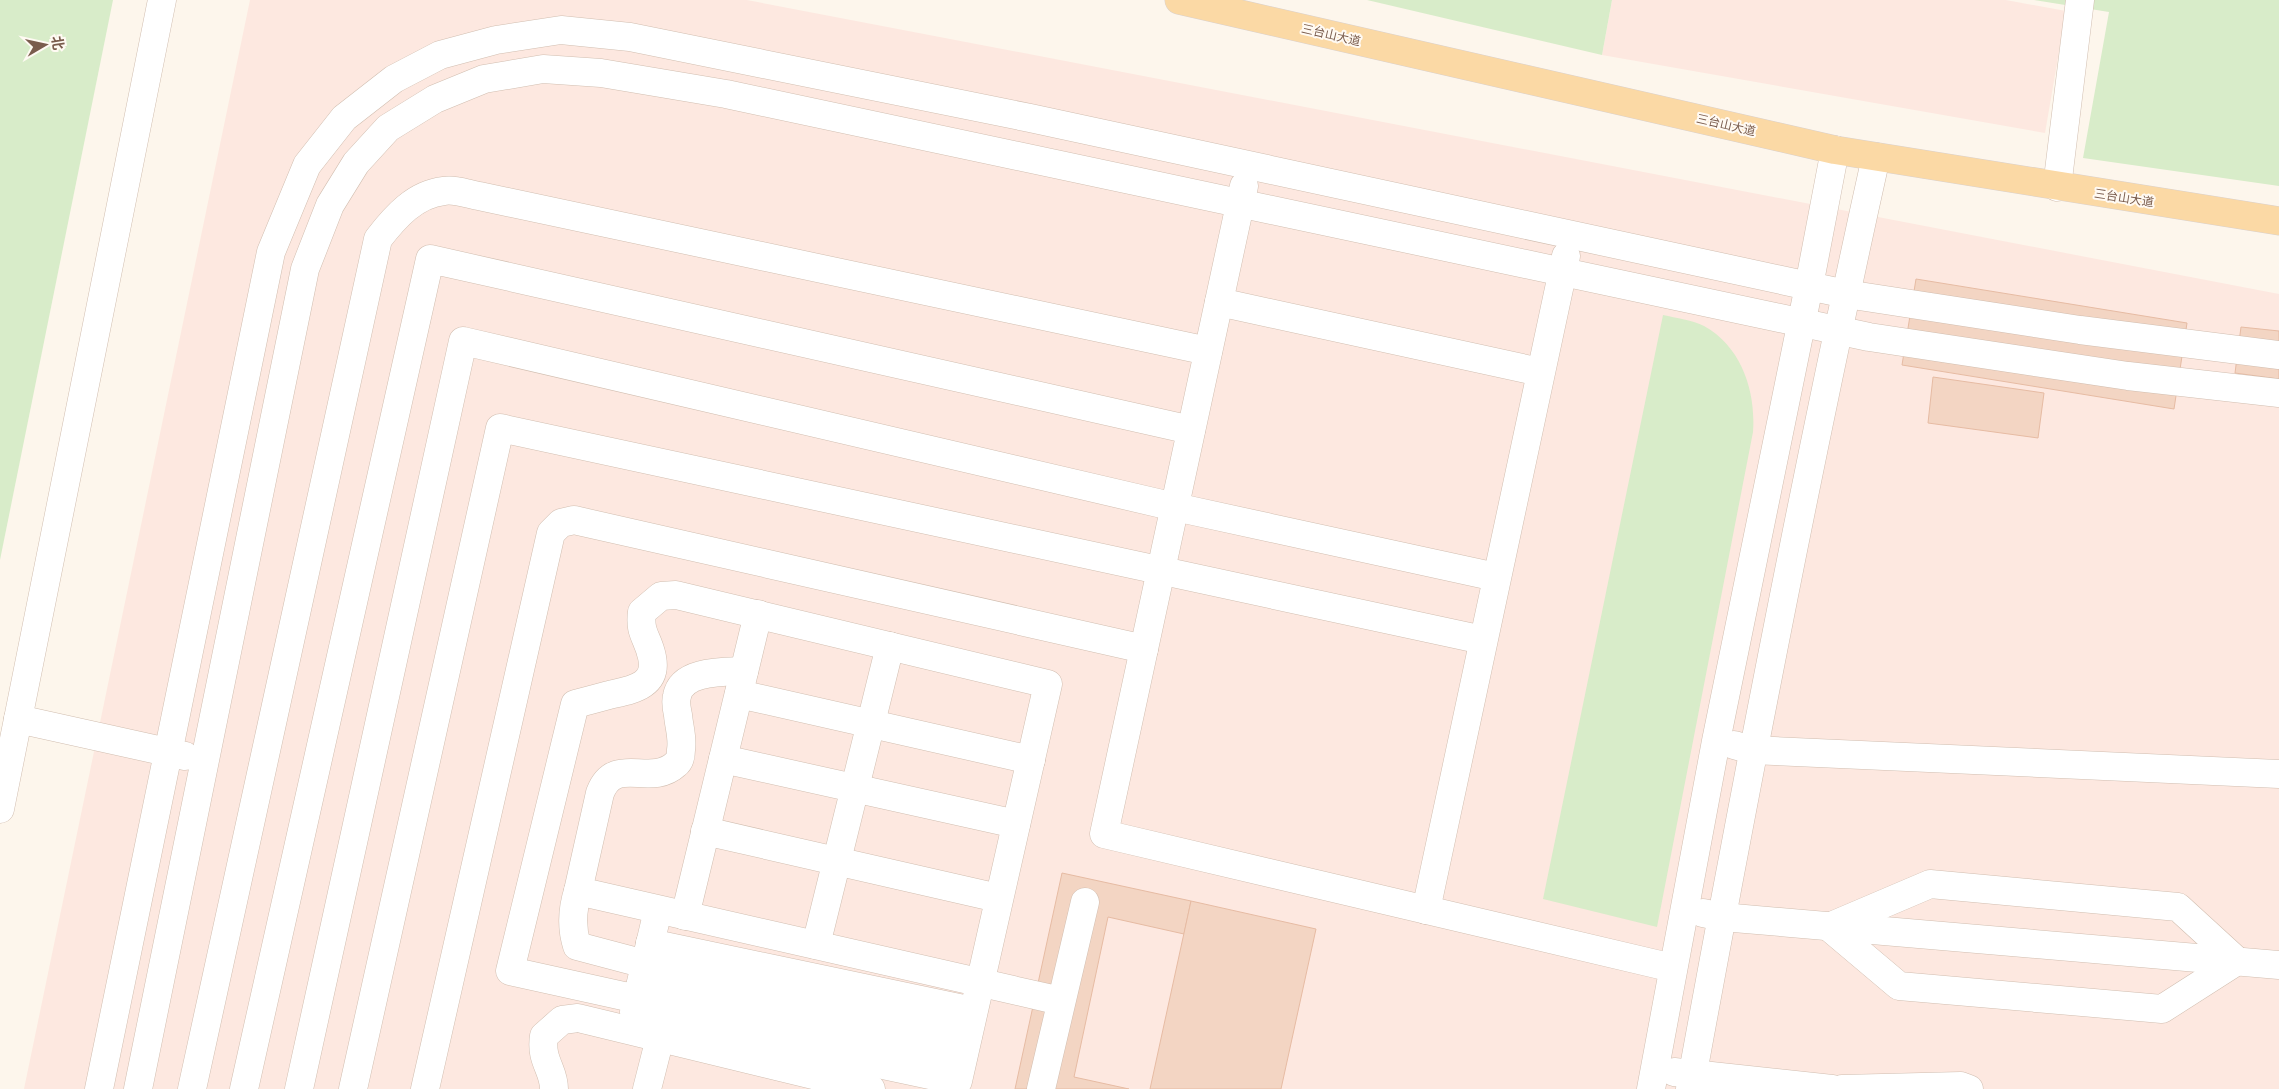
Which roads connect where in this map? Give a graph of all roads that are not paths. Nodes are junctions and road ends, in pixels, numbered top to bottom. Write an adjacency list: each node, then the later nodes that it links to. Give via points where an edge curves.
1 (162, 0): 30 (street)
2 (1179, 0): 4 (main road, 三台山大道)
3 (2080, 0): 7 (street)
4 (1835, 150): 5 (main road, 三台山大道); 12 (street)
5 (1876, 157): 7 (main road, 三台山大道); 13 (street)
6 (1249, 166): 8 (street); 10 (street); 34 (street, via 1030,118 620,36 562,30 496,40 440,55 394,79 344,118 307,165 271,252)
7 (2057, 187): 9 (main road, 三台山大道)
8 (1240, 204): 11 (street); 14 (street); 36 (street, via 726,94 601,73 543,69 484,79 435,99 388,128 356,163 330,205 305,270)
9 (2279, 221)
10 (1571, 234): 11 (street); 12 (street)
11 (1563, 272): 15 (street); 19 (street)
12 (1809, 286): 13 (street); 15 (street)
13 (1846, 294): 16 (street); 18 (street, via 2080,330)
14 (1219, 302): 17 (street); 19 (street)
15 (1802, 322): 16 (street); 32 (street)
16 (1838, 330): 20 (street, via 2128,376); 33 (street)
17 (1208, 351): 21 (street); 67 (street, via 479,196 444,190 417,199 393,220 378,239)
18 (2279, 355)
19 (1540, 372): 24 (street)
20 (2279, 393)
21 (1191, 430): 22 (street); 68 (street, via 430,259)
22 (1175, 507): 23 (street); 24 (street); 69 (street, via 463,341)
23 (1161, 571): 26 (street); 28 (street); 70 (street, via 500,428)
24 (1496, 577): 26 (street)
25 (758, 614): 27 (street); 29 (street); 57 (street, via 676,595 661,596 642,612 640,627 652,657 648,680 636,689 576,704 510,972)
26 (1483, 640): 49 (street)
27 (890, 646): 31 (street); 37 (street, via 1048,684)
28 (1144, 649): 49 (street, via 1104,834); 71 (street, via 574,520 561,523 551,533)
29 (742, 682): 31 (street); 35 (street); 44 (street, via 703,675 684,683 677,696 682,743 677,764 661,772 617,773 605,780)
30 (18, 718): 34 (street); 40 (street)
31 (871, 724): 37 (street); 39 (street)
32 (1716, 741): 33 (street); 47 (street)
33 (1752, 750): 38 (street); 51 (street)
34 (168, 752): 36 (street); 65 (street)
35 (723, 759): 39 (street); 42 (street)
36 (205, 760): 66 (street)
37 (1030, 760): 41 (street)
38 (2279, 774)
39 (855, 788): 41 (street); 43 (street)
40 (0, 809)
41 (1016, 824): 45 (street)
42 (705, 831): 43 (street); 50 (street)
43 (837, 861): 45 (street); 53 (street)
44 (578, 891): 48 (street); 57 (street, via 572,930 577,946)
45 (998, 898): 58 (street)
46 (1084, 902): 59 (street)
47 (1685, 909): 51 (street); 56 (street)
48 (658, 910): 50 (street); 57 (street)
49 (1426, 910): 56 (street)
50 (685, 916): 53 (street)
51 (1722, 917): 52 (street); 64 (street)
52 (1829, 927): 54 (street); 54 (street, via 1930,884 2178,907); 54 (street, via 1899,986 2162,1008)
53 (816, 945): 58 (street)
54 (2237, 961): 55 (street)
55 (2279, 965)
56 (1673, 968): 63 (street)
57 (643, 973): 60 (street); 60 (street, via 634,1012 958,1081)
58 (980, 981): 59 (street); 60 (street)
59 (1062, 1001): 75 (street)
60 (968, 1034)
61 (660, 1038): 62 (street); 72 (street, via 578,1018 562,1020 544,1036 542,1051); 73 (street)
62 (789, 1079): 74 (street)
63 (1653, 1079): 64 (street)
64 (1691, 1082): 76 (street)
65 (99, 1089)
66 (138, 1089)
67 (192, 1089)
68 (244, 1089)
69 (299, 1089)
70 (353, 1089)
71 (425, 1089)
72 (554, 1089)
73 (647, 1089)
74 (871, 1089)
75 (1041, 1089)
76 (1832, 1089)
77 (1842, 1089): 78 (street, via 1961,1086)
78 (1969, 1089)

